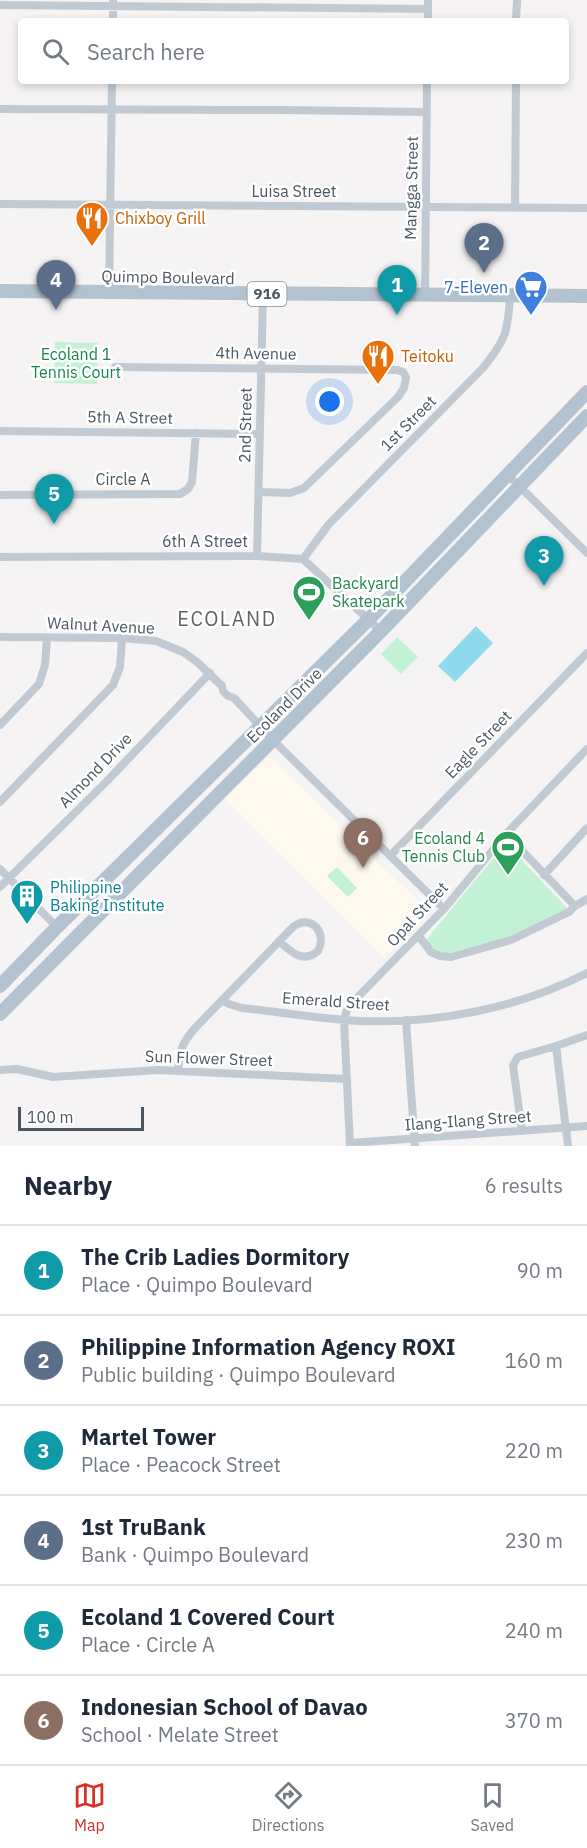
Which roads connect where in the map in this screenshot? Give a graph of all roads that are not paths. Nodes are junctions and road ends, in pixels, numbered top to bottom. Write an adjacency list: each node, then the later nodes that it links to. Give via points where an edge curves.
1 (517, 0): 5 (street)
2 (113, 3): 3 (street); 4 (street)
3 (0, 5)
4 (428, 5)
5 (516, 18)
6 (112, 84): 10 (street)
7 (427, 84): 11 (street, Mangga Street)
8 (516, 84): 15 (street)
9 (0, 109): 10 (street)
10 (112, 109): 11 (street); 13 (street)
11 (427, 112): 14 (street, Mangga Street)
12 (0, 204): 13 (street, Luisa Street)
13 (111, 205): 14 (street, Luisa Street); 18 (street)
14 (426, 207): 15 (street, Luisa Street); 20 (street, Mangga Street)
15 (515, 207): 16 (street, Luisa Street)
16 (587, 208)
17 (0, 291): 18 (main road, Quimpo Boulevard / 916)
18 (109, 292): 19 (main road, Quimpo Boulevard / 916)
19 (263, 294): 20 (main road, Quimpo Boulevard / 916); 24 (street, 2nd Street)
20 (425, 296): 21 (main road, Quimpo Boulevard / 916)
21 (510, 296): 22 (main road, Quimpo Boulevard / 916); 37 (street, 1st Street, via 507,329 496,353 329,524)
22 (587, 296)
23 (115, 367): 24 (street, 4th Avenue)
24 (262, 368): 29 (street, 2nd Street); 32 (street, 4th Avenue, via 397,370 406,377 398,397 304,488 290,493)
25 (587, 392): 30 (main road, Ecoland Drive)
26 (587, 416): 31 (main road, Ecoland Drive)
27 (0, 431): 28 (street, 5th A Street)
28 (196, 433): 29 (street, 5th A Street); 33 (street, Circle A, via 192,482 180,494)
29 (260, 434): 32 (street, 2nd Street)
30 (508, 475): 31 (street); 38 (main road, Ecoland Drive)
31 (520, 487): 34 (street); 39 (main road, Ecoland Drive)
32 (259, 492): 35 (street, 2nd Street)
33 (0, 495)
34 (587, 554)
35 (257, 556): 36 (street, 6th A Street); 37 (street, 6th A Street)
36 (0, 557)
37 (303, 559): 38 (street)
38 (369, 619): 39 (street); 46 (main road, Ecoland Drive)
39 (381, 632): 47 (main road, Ecoland Drive)
40 (0, 638): 41 (street, Walnut Avenue)
41 (47, 638): 42 (street, Walnut Avenue); 45 (street, via 39,684)
42 (122, 638): 44 (street, Walnut Avenue, via 169,645); 49 (street, via 120,667 113,685)
43 (587, 654): 52 (street, Eagle Street)
44 (210, 674): 46 (street, Walnut Avenue); 55 (street, Almond Drive)
45 (0, 725)
46 (260, 726): 47 (street, Walnut Avenue); 60 (main road, Ecoland Drive)
47 (273, 740): 52 (street, Walnut Avenue); 66 (main road, Ecoland Drive)
48 (587, 749): 51 (street, Opal Street)
49 (0, 802)
50 (587, 828): 54 (street)
51 (506, 834): 54 (street); 59 (street, Opal Street)
52 (390, 856): 59 (street, Walnut Avenue)
53 (0, 869): 55 (street)
54 (544, 875): 58 (street)
55 (9, 878): 56 (street, Almond Drive); 60 (street)
56 (0, 887)
57 (587, 899): 58 (street)
58 (575, 906): 61 (street, via 511,940 452,957 431,952)
59 (444, 909): 61 (street, Opal Street)
60 (57, 927): 64 (main road, Ecoland Drive)
61 (419, 936): 67 (street, Opal Street, via 352,1001)
62 (279, 941): 62 (street, via 297,924 305,922 317,927 322,939 318,951 307,957 293,953); 65 (street)
63 (587, 973): 68 (street, Emerald Street, via 508,1004)
64 (0, 986)
65 (222, 1000): 67 (street, Emerald Street, via 242,1008); 72 (street, via 185,1040)
66 (0, 1014)
67 (344, 1020): 68 (street, Emerald Street); 73 (street)
68 (406, 1020): 77 (street)
69 (587, 1035): 70 (street)
70 (556, 1046): 75 (street); 76 (street, via 515,1060)
71 (0, 1070): 72 (street, Sun Flower Street, via 17,1069 53,1077)
72 (178, 1070): 73 (street, Sun Flower Street)
73 (347, 1079): 78 (street)
74 (587, 1126): 75 (street, Ilang-Ilang Street)
75 (566, 1128): 76 (street, Ilang-Ilang Street); 79 (street)
76 (522, 1131): 77 (street, Ilang-Ilang Street)
77 (415, 1142): 78 (street, Ilang-Ilang Street)
78 (350, 1145)
79 (568, 1146)

